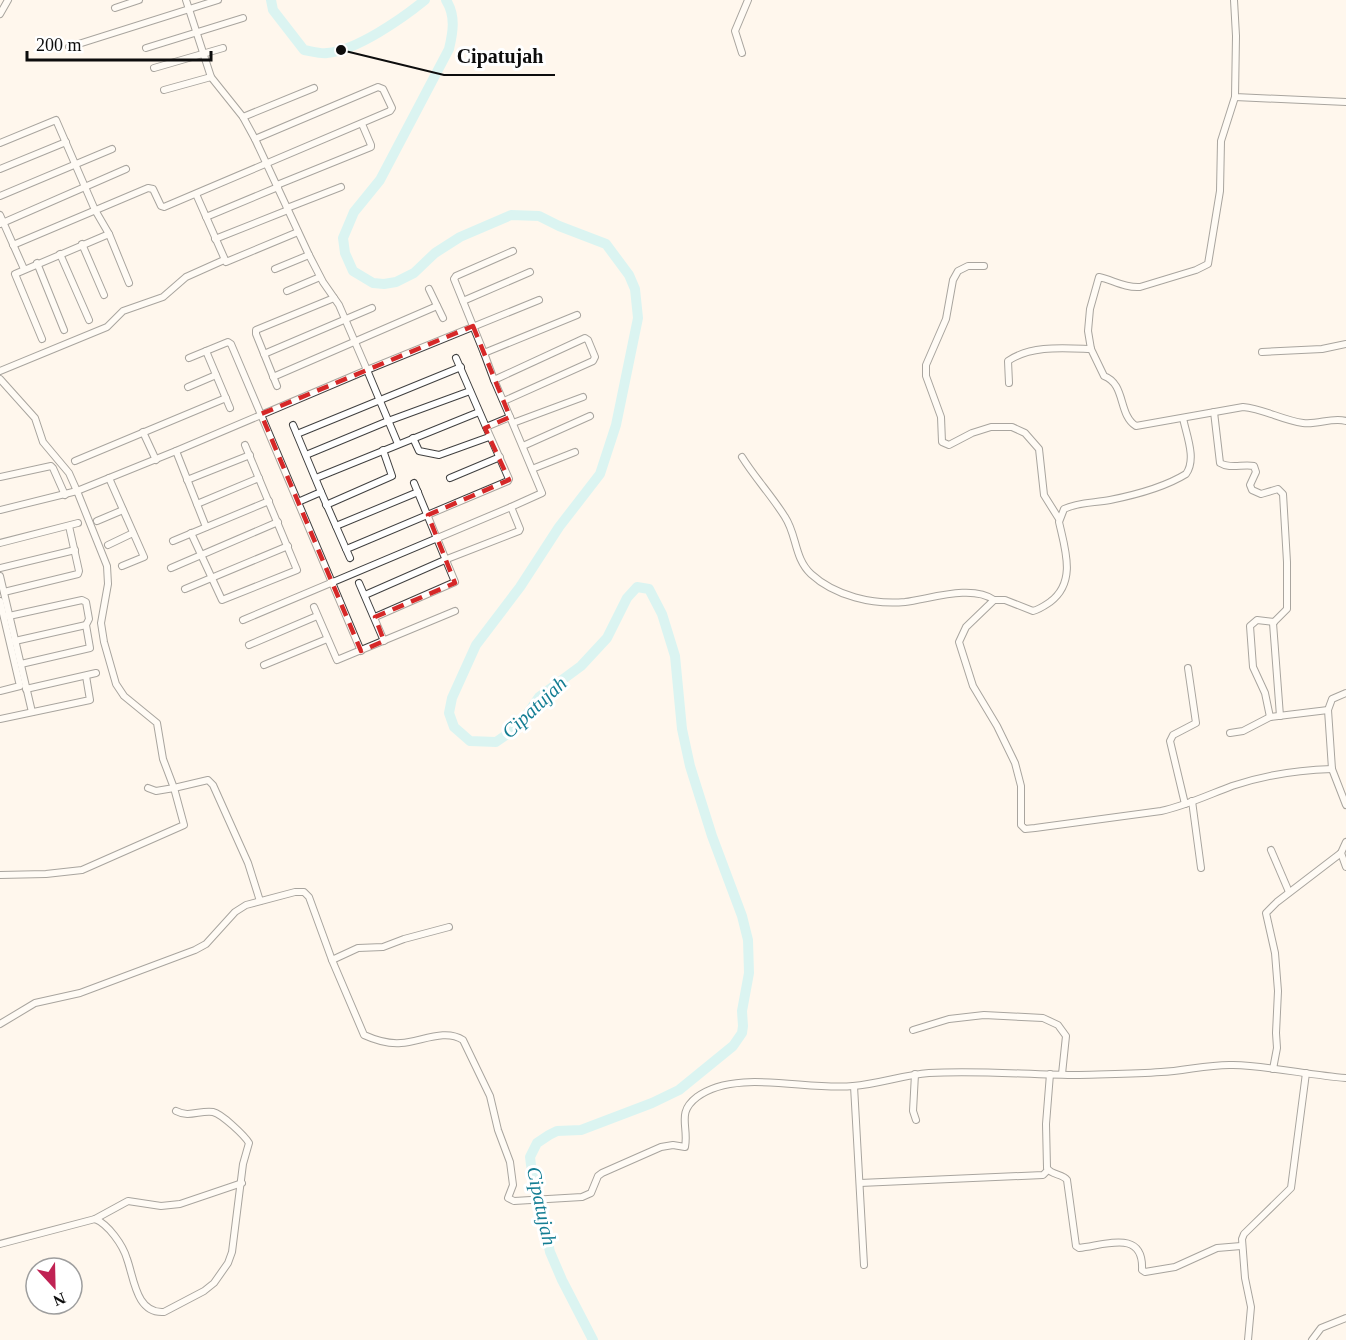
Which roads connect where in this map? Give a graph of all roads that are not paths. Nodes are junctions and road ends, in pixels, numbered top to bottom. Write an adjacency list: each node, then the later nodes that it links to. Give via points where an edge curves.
1 (8, 0): 9 (street)
2 (139, 0): 7 (street)
3 (186, 0): 8 (street)
4 (218, 0): 8 (street)
5 (748, 0): 15 (street, via 735,31)
6 (1234, 0): 21 (street)
7 (115, 8)
8 (189, 9): 11 (street); 12 (street)
9 (0, 14)
10 (243, 18): 11 (street)
11 (196, 32): 13 (street); 16 (street)
12 (69, 47)
13 (146, 48)
14 (223, 48): 16 (street)
15 (742, 53)
16 (203, 54): 17 (street); 18 (street)
17 (154, 68)
18 (211, 77): 20 (street); 23 (street)
19 (314, 88): 23 (street)
20 (164, 90)
21 (1234, 98): 22 (street); 76 (street, via 1221,141 1220,191 1208,264 1140,287 1118,285 1099,277 1090,309)
22 (1346, 102)
23 (243, 117): 25 (street)
24 (362, 124): 25 (street, via 391,111 381,87); 30 (street); 33 (street, via 370,147)
25 (255, 139): 30 (street)
26 (66, 142): 27 (street, via 55,120); 29 (street); 32 (street)
27 (0, 143)
28 (112, 149): 29 (street)
29 (76, 164): 34 (street); 37 (street)
30 (267, 164): 33 (street); 36 (street)
31 (126, 169): 34 (street)
32 (0, 170)
33 (278, 186): 38 (street); 41 (street)
34 (85, 187): 39 (street); 42 (street)
35 (340, 187): 38 (street)
36 (196, 194): 39 (street, via 163,207 150,187); 41 (street)
37 (0, 196)
38 (288, 209): 43 (street); 45 (street)
39 (95, 210): 44 (street); 47 (street)
40 (0, 215): 42 (street)
41 (206, 217): 45 (street)
42 (2, 223): 47 (street)
43 (298, 232): 50 (street); 51 (street)
44 (109, 234): 46 (street); 58 (street)
45 (215, 239): 51 (street)
46 (82, 244): 49 (street); 61 (street)
47 (13, 245): 54 (street)
48 (513, 251): 64 (street, via 455,277)
49 (60, 254): 52 (street); 70 (street)
50 (309, 255): 55 (street); 57 (street)
51 (224, 260): 85 (street, via 186,277 163,297 123,311 107,327)
52 (37, 263): 54 (street); 72 (street)
53 (984, 266): 147 (street, via 968,266 958,271 946,319 926,365 926,376 941,417 942,442 949,445 976,431 998,427 1025,433 1039,449 1044,495)
54 (24, 269): 73 (street, via 14,275)
55 (275, 269)
56 (530, 272): 64 (street)
57 (320, 277): 60 (street); 62 (street)
58 (129, 283)
59 (429, 289): 65 (street)
60 (287, 291)
61 (104, 295)
62 (334, 298): 69 (street); 80 (street, via 257,329)
63 (539, 300): 71 (street)
64 (463, 301): 71 (street)
65 (438, 306): 68 (street); 74 (street)
66 (372, 308): 69 (street)
67 (577, 315): 79 (street)
68 (443, 318)
69 (346, 319): 74 (street); 80 (street)
70 (88, 320)
71 (473, 326): 79 (street); 84 (street)
72 (64, 330)
73 (42, 339)
74 (356, 343): 84 (street); 87 (street)
75 (1346, 344): 78 (street)
76 (1091, 349): 90 (street, via 1048,349 1015,356 1008,361); 103 (street, via 1104,376 1117,388 1132,424)
77 (206, 351): 81 (street); 86 (street); 101 (street, via 231,344)
78 (1262, 351)
79 (484, 353): 89 (street)
80 (264, 354): 87 (street)
81 (189, 358)
82 (456, 358): 83 (street)
83 (460, 367): 93 (street); 96 (street)
84 (367, 370): 96 (street); 101 (street)
85 (0, 371)
86 (216, 375): 92 (street); 95 (street)
87 (273, 377): 91 (street)
88 (0, 379): 135 (street, via 35,418 44,442 69,473)
89 (494, 380): 97 (street); 97 (street, via 588,340 593,361)
90 (1009, 383)
91 (277, 386)
92 (188, 387)
93 (470, 391): 99 (street); 105 (street)
94 (583, 397): 104 (street)
95 (226, 398): 98 (street); 109 (street)
96 (379, 399): 105 (street); 110 (street)
97 (504, 401): 104 (street)
98 (230, 408)
99 (479, 412): 108 (street); 112 (street)
100 (1214, 412): 103 (street); 106 (street, via 1243,407 1301,423); 184 (street, via 1220,463 1254,466 1252,490 1261,494 1278,489 1283,494 1287,609)
101 (261, 414): 117 (street); 140 (street)
102 (590, 416): 115 (street)
103 (1183, 418): 147 (street, via 1191,460 1186,474 1137,493 1069,507)
104 (512, 420): 108 (street); 115 (street)
105 (388, 421): 113 (street); 120 (street)
106 (1346, 421)
107 (293, 424): 110 (street)
108 (486, 427): 111 (street)
109 (143, 432): 123 (street); 124 (street)
110 (297, 434): 120 (street)
111 (489, 437): 112 (street, via 438,456 419,451); 121 (street)
112 (413, 438): 113 (street)
113 (398, 444): 116 (street)
114 (245, 445): 119 (street)
115 (523, 446): 125 (street)
116 (383, 450): 129 (street); 142 (street, via 392,476)
117 (176, 452): 123 (street); 131 (street)
118 (575, 452): 125 (street)
119 (249, 454): 128 (street); 131 (street)
120 (306, 455): 129 (street)
121 (500, 458): 130 (street); 132 (street)
122 (742, 458): 176 (street, via 786,519 802,565 832,589 880,602 970,594)
123 (156, 460): 127 (street)
124 (75, 461)
125 (532, 469): 143 (street, via 542,494)
126 (0, 477): 138 (street, via 51,466)
127 (109, 478): 135 (street); 145 (street)
128 (259, 478): 139 (street); 141 (street)
129 (316, 478): 136 (street)
130 (450, 478)
131 (188, 480): 141 (street)
132 (509, 480): 134 (street); 146 (street)
133 (414, 483): 137 (street)
134 (513, 488)
135 (77, 491): 138 (street); 207 (street, via 107,566 101,623 116,684 124,696 157,723 163,759)
136 (321, 492): 140 (street); 142 (street)
137 (418, 492): 146 (street); 152 (street)
138 (65, 495): 144 (street)
139 (269, 501): 149 (street); 153 (street)
140 (298, 502): 171 (street)
141 (197, 504): 153 (street)
142 (326, 505): 152 (street)
143 (511, 507): 156 (street); 165 (street, via 519,531)
144 (0, 510)
145 (123, 510): 148 (street); 154 (street)
146 (428, 515): 156 (street); 161 (street)
147 (1059, 519): 176 (street, via 1067,574 1060,593 1033,611)
148 (97, 521)
149 (278, 522): 160 (street); 163 (street)
150 (78, 523): 151 (street)
151 (69, 526): 158 (street); 162 (street)
152 (336, 526): 161 (street)
153 (206, 527): 155 (street)
154 (134, 533): 159 (street); 166 (street, via 144,557)
155 (191, 533): 157 (street); 163 (street)
156 (437, 537): 165 (street); 171 (street)
157 (173, 541)
158 (0, 543)
159 (108, 545)
160 (288, 546): 170 (street); 170 (street, via 298,569 294,572 223,601)
161 (346, 549): 164 (street)
162 (75, 550): 167 (street); 174 (street, via 79,571 76,576)
163 (201, 556): 168 (street); 170 (street)
164 (350, 558)
165 (447, 560): 175 (street); 182 (street, via 454,584)
166 (122, 566)
167 (0, 568)
168 (171, 568)
169 (0, 576): 174 (street)
170 (210, 579): 173 (street)
171 (332, 583): 183 (street); 190 (street)
172 (359, 583): 175 (street)
173 (185, 589)
174 (4, 592): 180 (street)
175 (365, 595): 182 (street)
176 (994, 600): 209 (street, via 966,627 959,642 973,686 1015,763 1021,786 1022,828 1121,817)
177 (0, 602): 180 (street)
178 (314, 607): 181 (street)
179 (455, 611): 188 (street)
180 (4, 616): 185 (street, via 84,599 89,619); 187 (street); 197 (street, via 20,686)
181 (317, 616): 186 (street); 189 (street)
182 (375, 617): 188 (street)
183 (243, 620)
184 (1274, 622): 201 (street); 202 (street, via 1257,620 1250,626 1253,667)
185 (86, 625): 187 (street); 191 (street, via 89,649)
186 (327, 639): 190 (street, via 337,660); 192 (street)
187 (15, 641): 191 (street)
188 (384, 641): 190 (street)
189 (249, 645)
190 (361, 651)
191 (21, 664): 196 (street)
192 (264, 665)
193 (1188, 668): 209 (street, via 1196,723 1173,735 1170,741)
194 (96, 673): 195 (street)
195 (86, 676): 196 (street); 200 (street, via 90,700)
196 (26, 689): 200 (street)
197 (0, 691)
198 (1346, 693): 199 (street, via 1332,699)
199 (1328, 710): 201 (street); 205 (street)
200 (29, 713): 203 (street)
201 (1280, 716): 202 (street)
202 (1270, 717): 204 (street)
203 (0, 719)
204 (1230, 733)
205 (1332, 769): 208 (street, via 1283,772); 210 (street)
206 (147, 788): 207 (street)
207 (174, 788): 216 (street, via 184,825 82,870); 218 (street, via 208,780 213,785 248,863)
208 (1192, 801): 209 (street); 215 (street)
209 (1185, 804)
210 (1346, 805)
211 (1346, 843): 213 (street)
212 (1271, 850): 217 (street)
213 (1341, 853): 214 (street); 217 (street)
214 (1346, 867)
215 (1201, 868)
216 (0, 875)
217 (1289, 892): 223 (street, via 1270,907 1266,917 1277,969 1277,1048)
218 (260, 901): 220 (street, via 298,891 307,893); 221 (street, via 235,912 214,937 195,950 80,993 42,1001)
219 (449, 927): 220 (street, via 383,947 358,948)
220 (332, 960): 229 (street, via 364,1035 401,1043 452,1035 463,1040 490,1096 512,1172 513,1189 508,1198 518,1202 589,1195 600,1174 652,1150 668,1145 685,1147 683,1119 687,1110 699,1096 720,1087 752,1082)
221 (0, 1024)
222 (914, 1030): 227 (street, via 969,1015 1043,1018 1058,1025 1066,1036)
223 (1273, 1069): 224 (street); 227 (street, via 1233,1065 1161,1072)
224 (1306, 1073): 228 (street); 237 (street, via 1291,1188 1244,1234)
225 (915, 1074): 226 (street); 229 (street); 231 (street)
226 (1050, 1074): 227 (street); 232 (street)
227 (1062, 1074)
228 (1346, 1078)
229 (854, 1086): 234 (street)
230 (176, 1112): 233 (street, via 213,1112 248,1140)
231 (916, 1120)
232 (1048, 1170): 234 (street, via 1043,1175); 237 (street, via 1067,1179 1074,1237 1080,1248 1128,1242 1139,1249 1145,1272 1175,1267 1217,1248)
233 (242, 1183): 235 (street, via 180,1204 161,1206 128,1201); 235 (street, via 228,1263 204,1291 164,1312 152,1311 144,1305 125,1253 102,1223)
234 (860, 1183): 238 (street)
235 (95, 1220): 236 (street)
236 (0, 1244)
237 (1241, 1246): 240 (street, via 1251,1307)
238 (864, 1265)
239 (1346, 1318): 241 (street, via 1321,1328)
240 (1248, 1340)
241 (1312, 1340)

